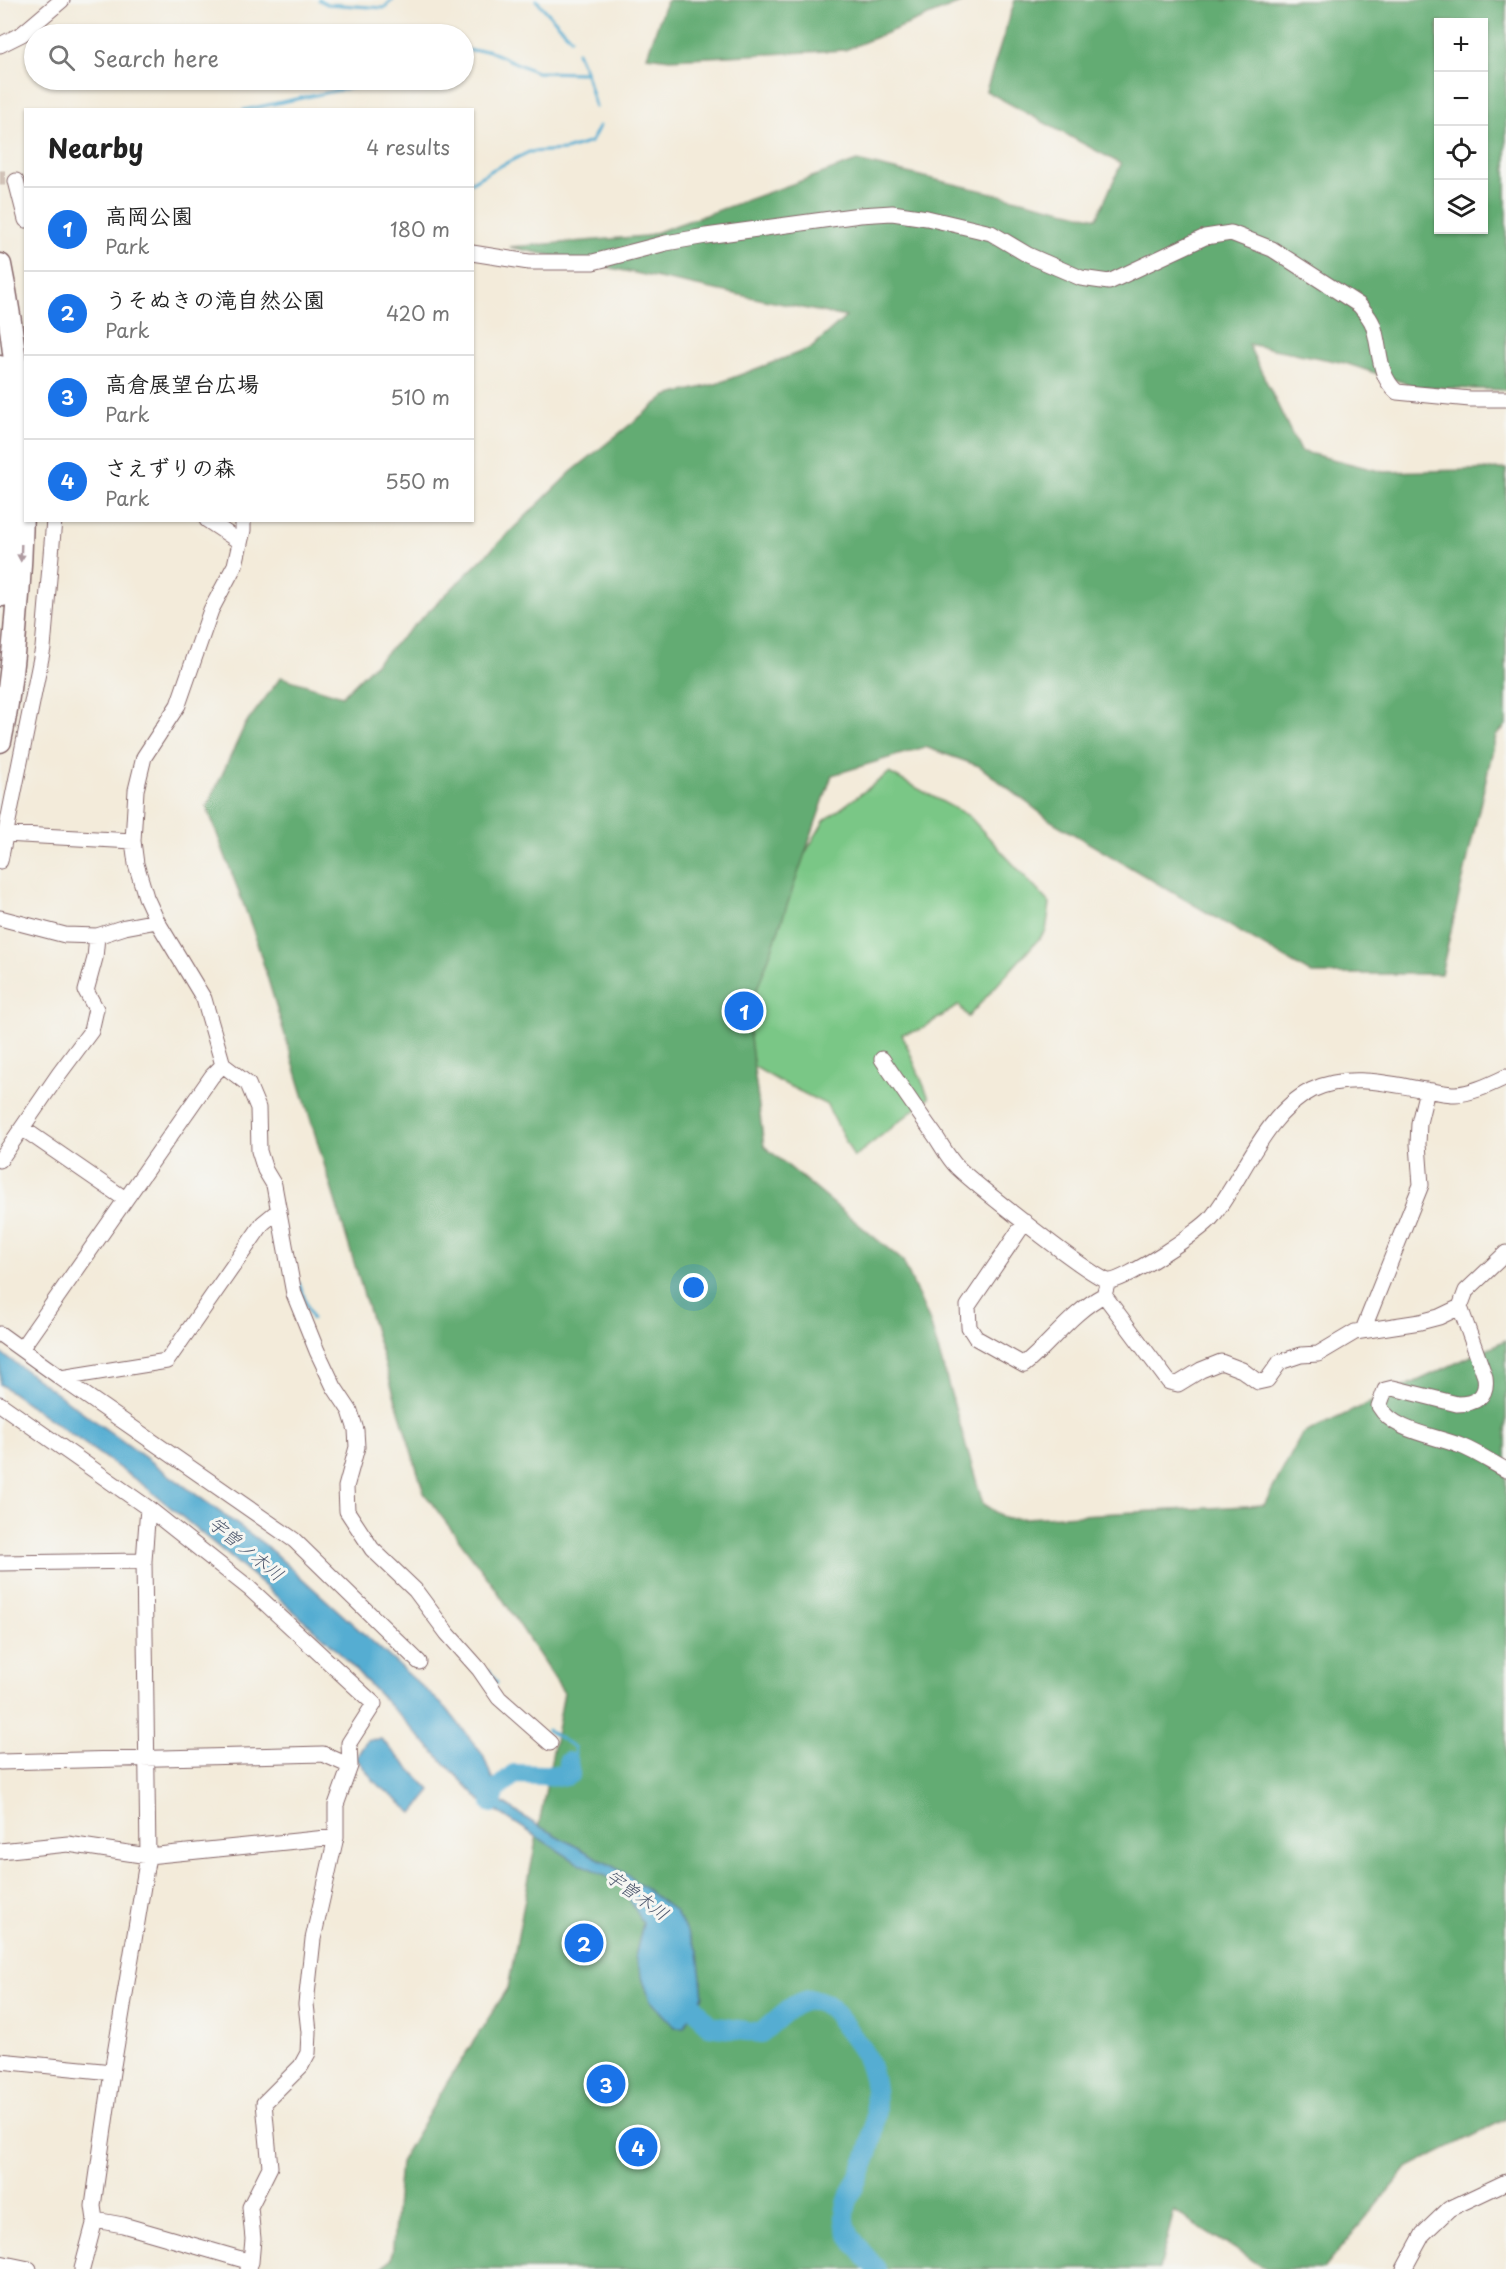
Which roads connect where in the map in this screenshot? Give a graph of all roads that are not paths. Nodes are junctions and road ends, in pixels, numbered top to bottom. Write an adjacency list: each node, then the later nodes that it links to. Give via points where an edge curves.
1 (62, 0): 2 (street)
2 (34, 24)
3 (24, 32): 4 (street)
4 (0, 45)
5 (16, 180): 6 (street)
6 (24, 212)
7 (474, 253): 10 (street, via 529,262 593,262 706,236 892,213 991,233 1028,255 1082,278 1109,282 1205,237 1231,233 1272,249 1359,305 1373,325 1385,377 1397,393)
8 (0, 265): 16 (highway, one-way to 16, via 18,386 24,486 21,572)
9 (0, 368): 15 (highway, via 7,484)
10 (1506, 399)
11 (54, 522): 17 (street, via 43,648)
12 (210, 522): 14 (street)
13 (243, 522): 14 (street)
14 (240, 543): 18 (street, via 235,565 211,610 178,705 144,758 136,790)
15 (0, 629)
16 (0, 741)
17 (4, 834): 18 (street); 19 (street)
18 (133, 841): 21 (street, via 136,864)
19 (0, 861)
20 (0, 918): 22 (street, via 65,935)
21 (157, 921): 22 (street); 24 (street, via 204,999)
22 (97, 936): 27 (street, via 86,991 96,1009 91,1032)
23 (882, 1059): 31 (street, via 956,1166)
24 (223, 1065): 29 (street); 30 (street, via 248,1084 258,1108 259,1151 274,1185)
25 (1506, 1077): 26 (street, via 1456,1095)
26 (1427, 1090): 33 (street, via 1365,1080 1310,1091 1262,1136 1210,1220); 35 (street, via 1419,1123 1421,1185)
27 (22, 1128): 28 (street); 29 (street)
28 (0, 1160)
29 (125, 1199): 37 (street)
30 (279, 1210): 38 (street, via 263,1223 167,1360); 45 (street, via 294,1294 316,1351 350,1411 356,1430 357,1447 346,1487 347,1511 372,1549 415,1590 499,1698)
31 (1024, 1222): 33 (street, via 1096,1275); 33 (street, via 968,1306 969,1327 976,1338 1024,1365)
32 (1506, 1253): 34 (street, via 1466,1291)
33 (1106, 1288): 35 (street, via 1168,1382 1178,1384 1221,1362 1242,1370 1258,1383 1267,1380 1280,1362 1318,1354)
34 (1460, 1307): 35 (street, via 1420,1322); 40 (street, via 1485,1377 1482,1395 1467,1404 1457,1404 1393,1388 1385,1390 1379,1406 1387,1418 1400,1425 1462,1446)
35 (1363, 1330)
36 (0, 1334): 37 (street)
37 (21, 1349): 38 (street)
38 (61, 1378): 44 (street, via 294,1540)
39 (0, 1404): 41 (street)
40 (1506, 1470)
41 (148, 1508): 42 (street); 48 (street, via 249,1588 374,1704 349,1743)
42 (144, 1561): 43 (street); 46 (street)
43 (0, 1563)
44 (419, 1662)
45 (550, 1743)
46 (147, 1757): 47 (street); 48 (street, via 322,1754); 51 (street)
47 (0, 1762)
48 (350, 1766): 49 (street, via 336,1805)
49 (336, 1837): 51 (street); 57 (street, via 313,1939 306,2004 308,2053 302,2066 264,2103 270,2167 250,2207 253,2239)
50 (0, 1851): 51 (street, via 68,1844)
51 (148, 1856): 53 (street)
52 (0, 2061): 53 (street)
53 (112, 2072): 55 (street, via 93,2206)
54 (1506, 2182): 60 (street, via 1449,2209 1423,2234)
55 (95, 2220): 57 (street, via 123,2225); 59 (street)
56 (0, 2263): 58 (street)
57 (249, 2266)
58 (29, 2269)
59 (82, 2269)
60 (1404, 2269)

